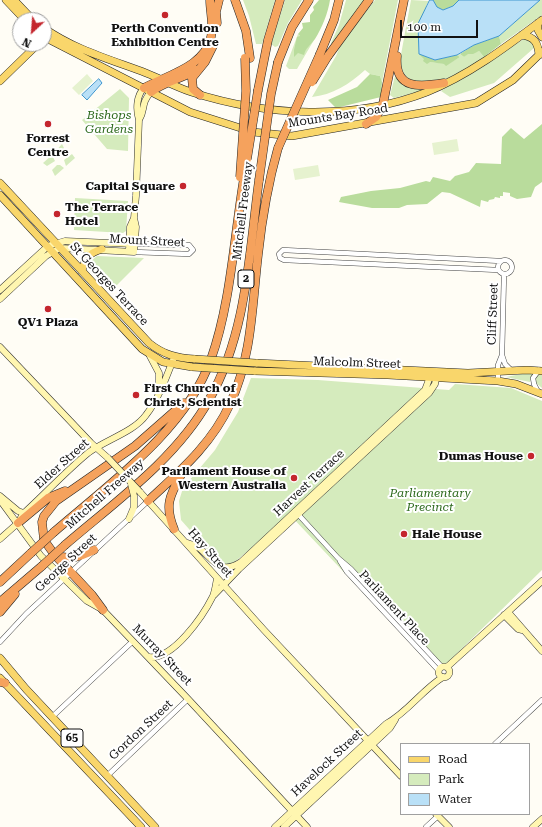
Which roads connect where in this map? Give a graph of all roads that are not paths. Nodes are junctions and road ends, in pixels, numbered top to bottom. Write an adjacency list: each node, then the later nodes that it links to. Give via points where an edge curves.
1 (6, 0): 11 (main road)
2 (14, 0): 12 (main road)
3 (210, 0): 24 (highway, via 212,31 208,47 186,67)
4 (219, 0): 23 (highway, via 214,44)
5 (280, 0): 31 (highway, Mitchell Freeway, bridge)
6 (308, 0): 34 (highway, Mitchell Freeway / 2, bridge, via 292,27 278,62 266,122)
7 (339, 0): 21 (highway)
8 (369, 0): 21 (highway)
9 (404, 0): 13 (highway)
10 (232, 1): 22 (highway)
11 (17, 12)
12 (25, 12)
13 (400, 17): 27 (highway, via 396,63 400,75 410,84 419,87); 30 (highway)
14 (540, 21): 15 (main road, Mounts Bay Road); 17 (main road, via 538,30)
15 (522, 35): 20 (main road, via 535,40); 27 (main road, Mounts Bay Road, via 480,64)
16 (52, 37): 24 (main road, Mounts Bay Road)
17 (542, 37)
18 (52, 38): 28 (main road, Mounts Bay Road)
19 (30, 52): 25 (main road)
20 (541, 53): 32 (main road, Mounts Bay Road, via 513,80 476,103)
21 (324, 55): 34 (highway, bridge, via 293,112)
22 (247, 58): 31 (highway, bridge); 33 (highway, bridge)
23 (199, 69): 26 (highway); 29 (highway, via 192,84 193,89)
24 (160, 79): 26 (main road, Mounts Bay Road); 28 (highway)
25 (0, 81)
26 (168, 83): 28 (highway); 29 (main road, Mounts Bay Road)
27 (444, 83): 30 (main road, Mounts Bay Road, via 426,92)
28 (148, 90): 32 (main road, Mounts Bay Road, via 196,114 253,132 292,136); 37 (main road, via 139,120 134,218 130,227)
29 (200, 95): 30 (main road, Mounts Bay Road, via 253,106 308,112 358,109)
30 (383, 104): 32 (highway, via 376,117)
31 (253, 116): 33 (highway, Mitchell Freeway, bridge)
32 (366, 124)
33 (242, 177): 64 (highway, Mitchell Freeway / 2, via 228,282 215,345 205,373)
34 (264, 180): 66 (highway, via 252,324 241,377 221,420); 85 (highway, Mitchell Freeway / 2, bridge, via 256,205 238,326 226,365 209,400 166,455)
35 (0, 184): 38 (main road, St Georges Terrace)
36 (0, 195): 39 (main road, St Georges Terrace)
37 (132, 244): 38 (main road, Mount Street, via 66,241); 41 (main road); 41 (street, Mount Street, via 189,245 193,250 189,254)
38 (58, 246): 39 (main road, Mount Street); 40 (main road, Mount Street); 48 (main road, St Georges Terrace)
39 (50, 249): 50 (main road); 51 (main road); 54 (main road, St Georges Terrace)
40 (102, 249): 41 (main road, Mount Street); 48 (main road, via 92,252 85,259)
41 (132, 251)
42 (380, 255): 43 (street); 45 (street); 45 (street, via 283,250 279,254 282,260)
43 (437, 257): 44 (street); 46 (street)
44 (501, 261): 47 (street); 49 (street, via 507,260 512,267 510,272)
45 (379, 264): 46 (street)
46 (436, 267): 47 (street)
47 (498, 270): 49 (street)
48 (82, 271): 55 (main road, St Georges Terrace, via 150,343)
49 (504, 274): 53 (street, Cliff Street)
50 (0, 290)
51 (0, 299)
52 (0, 347): 65 (main road)
53 (502, 355): 58 (street, Cliff Street, via 507,367); 59 (street, Cliff Street)
54 (150, 356): 56 (main road, St Georges Terrace); 62 (main road, via 160,378)
55 (174, 357): 56 (main road, Elder Street); 60 (main road, Malcolm Street, bridge)
56 (171, 365): 60 (main road, Malcolm Street, bridge, via 254,371); 62 (main road, Elder Street)
57 (541, 370): 58 (main road, Malcolm Street); 63 (street, via 534,376 533,381)
58 (513, 371): 59 (main road, Malcolm Street)
59 (498, 373): 60 (main road, Malcolm Street); 61 (street, Cliff Street)
60 (434, 374): 61 (main road, Malcolm Street); 73 (main road, Harvest Terrace, via 429,393)
61 (498, 381): 63 (main road, Malcolm Street)
62 (159, 393): 65 (main road, Elder Street, via 153,406 140,422)
63 (541, 393)
64 (193, 395): 67 (highway, via 135,446); 81 (highway, Mitchell Freeway / 2, bridge, via 178,417 152,446)
65 (96, 448): 68 (main road, bridge, via 131,483); 72 (main road, Elder Street)
66 (186, 467): 71 (highway); 76 (highway, via 168,503)
67 (73, 487): 72 (highway, via 48,498); 80 (highway, via 53,504 42,522 44,540)
68 (137, 494): 71 (main road, Hay Street); 74 (main road)
69 (0, 496): 72 (main road)
70 (0, 500): 75 (main road, Murray Street)
71 (148, 501): 74 (street, George Street); 76 (main road, Hay Street)
72 (27, 513): 75 (highway)
73 (297, 513): 78 (main road, Harvest Terrace, via 233,566 217,565 199,548); 89 (main road, Harvest Terrace); 100 (street, Parliament Place, via 338,558 347,572)
74 (129, 519): 79 (street, George Street)
75 (18, 523): 77 (main road); 86 (main road, Murray Street, via 41,556)
76 (174, 530): 78 (main road, Hay Street)
77 (0, 539)
78 (186, 542): 84 (main road, Hay Street)
79 (94, 550): 80 (highway, via 74,558 62,558); 82 (street, George Street)
80 (54, 554): 82 (highway)
81 (12, 571): 83 (highway, 2); 88 (highway, Mitchell Freeway / 2)
82 (72, 572): 86 (street, George Street); 92 (highway)
83 (0, 578)
84 (217, 578): 89 (main road, Hay Street); 90 (main road, Harvest Terrace)
85 (27, 579): 91 (highway, Mitchell Freeway / 2); 93 (highway)
86 (64, 579): 92 (main road, Murray Street, via 87,601); 96 (street, George Street)
87 (542, 581): 94 (main road)
88 (0, 582)
89 (223, 585): 90 (main road, Harvest Terrace); 107 (main road, Hay Street)
90 (214, 595): 98 (main road, Harvest Terrace, via 181,641 162,655)
91 (0, 602)
92 (103, 610): 95 (main road, Murray Street)
93 (0, 612)
94 (506, 614): 97 (main road, via 522,627); 100 (main road)
95 (133, 641): 98 (main road, Murray Street); 106 (street)
96 (0, 642)
97 (542, 651)
98 (149, 657): 103 (main road, Murray Street)
99 (0, 658): 102 (main road, 65)
100 (443, 671): 107 (main road, Havelock Street, via 396,719 386,724)
101 (2, 681): 105 (main road, 65)
102 (26, 689): 105 (main road); 106 (main road, 65)
103 (188, 699): 110 (street, Gordon Street); 111 (main road, Murray Street)
104 (542, 700): 108 (street)
105 (28, 708): 115 (main road, 65)
106 (52, 717): 110 (main road, 65)
107 (370, 743): 109 (main road, Hay Street); 111 (main road, Havelock Street)
108 (496, 743)
109 (400, 775)
110 (107, 776): 114 (main road, 65)
111 (295, 813): 116 (main road, Havelock Street); 117 (main road, Havelock Street); 118 (main road, Murray Street)
112 (437, 815): 119 (street); 120 (main road)
113 (542, 819): 121 (main road)
114 (154, 826)
115 (141, 827)
116 (275, 827)
117 (284, 827)
118 (307, 827)
119 (426, 827)
120 (449, 827)
121 (533, 827)

